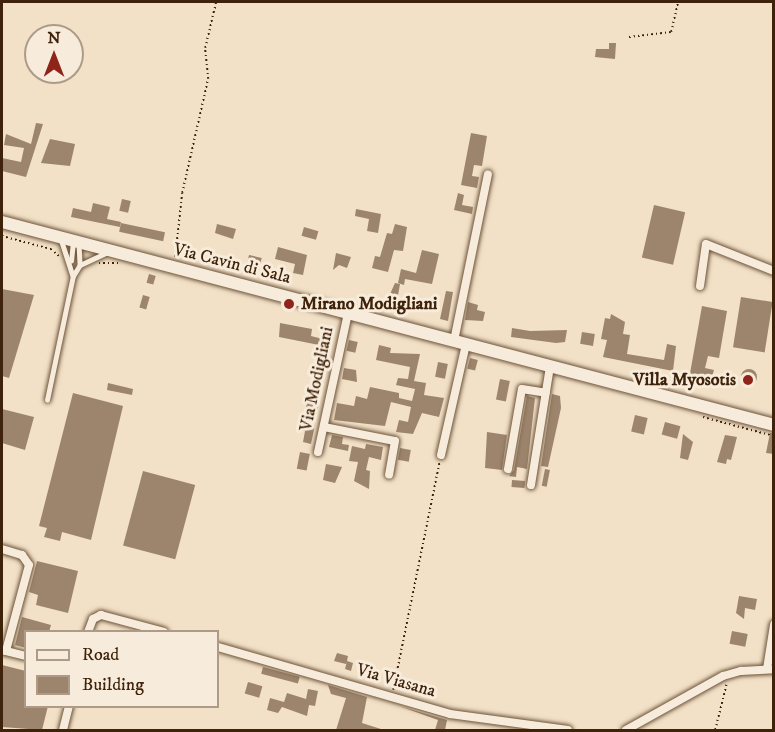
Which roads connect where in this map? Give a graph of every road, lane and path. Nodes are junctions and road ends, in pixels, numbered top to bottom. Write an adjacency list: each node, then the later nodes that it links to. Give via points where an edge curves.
1 (216, 2): 10 (path, via 205,48 208,79 182,193)
2 (678, 2): 3 (path, via 671,32)
3 (629, 37)
4 (488, 174): 15 (street)
5 (2, 222): 6 (main road, Via Cavin di Sala)
6 (71, 241): 7 (main road, Via Cavin di Sala); 8 (lane); 8 (lane); 9 (lane)
7 (109, 251): 9 (lane); 10 (main road, Via Cavin di Sala)
8 (71, 261): 12 (lane)
9 (80, 265): 12 (lane)
10 (172, 267): 14 (main road, Via Cavin di Sala)
11 (774, 272): 13 (street, via 706,244)
12 (73, 276): 18 (lane)
13 (700, 286)
14 (348, 313): 15 (main road, Via Cavin di Sala); 20 (street, Via Modigliani)
15 (460, 343): 16 (main road, Via Cavin di Sala); 22 (street)
16 (550, 367): 17 (street); 19 (main road, Via Cavin di Sala)
17 (546, 393): 23 (street, via 522,389); 25 (street)
18 (47, 400)
19 (770, 422)
20 (324, 427): 21 (street, Via Modigliani); 24 (street, via 395,441)
21 (318, 453)
22 (441, 455): 35 (path)
23 (508, 469)
24 (388, 474)
25 (531, 485)
26 (2, 549): 31 (street, via 22,555 29,565)
27 (774, 626): 33 (street)
28 (89, 630): 29 (street, via 93,619 101,615)
29 (157, 630)
30 (219, 647): 35 (street, Via Viasana)
31 (4, 650): 32 (street)
32 (24, 655)
33 (770, 669): 34 (street)
34 (729, 674): 39 (street); 40 (path)
35 (392, 697): 38 (street, Via Viasana, via 471,718)
36 (68, 708): 37 (street)
37 (63, 730)
38 (568, 730)
39 (626, 730)
40 (715, 730)

